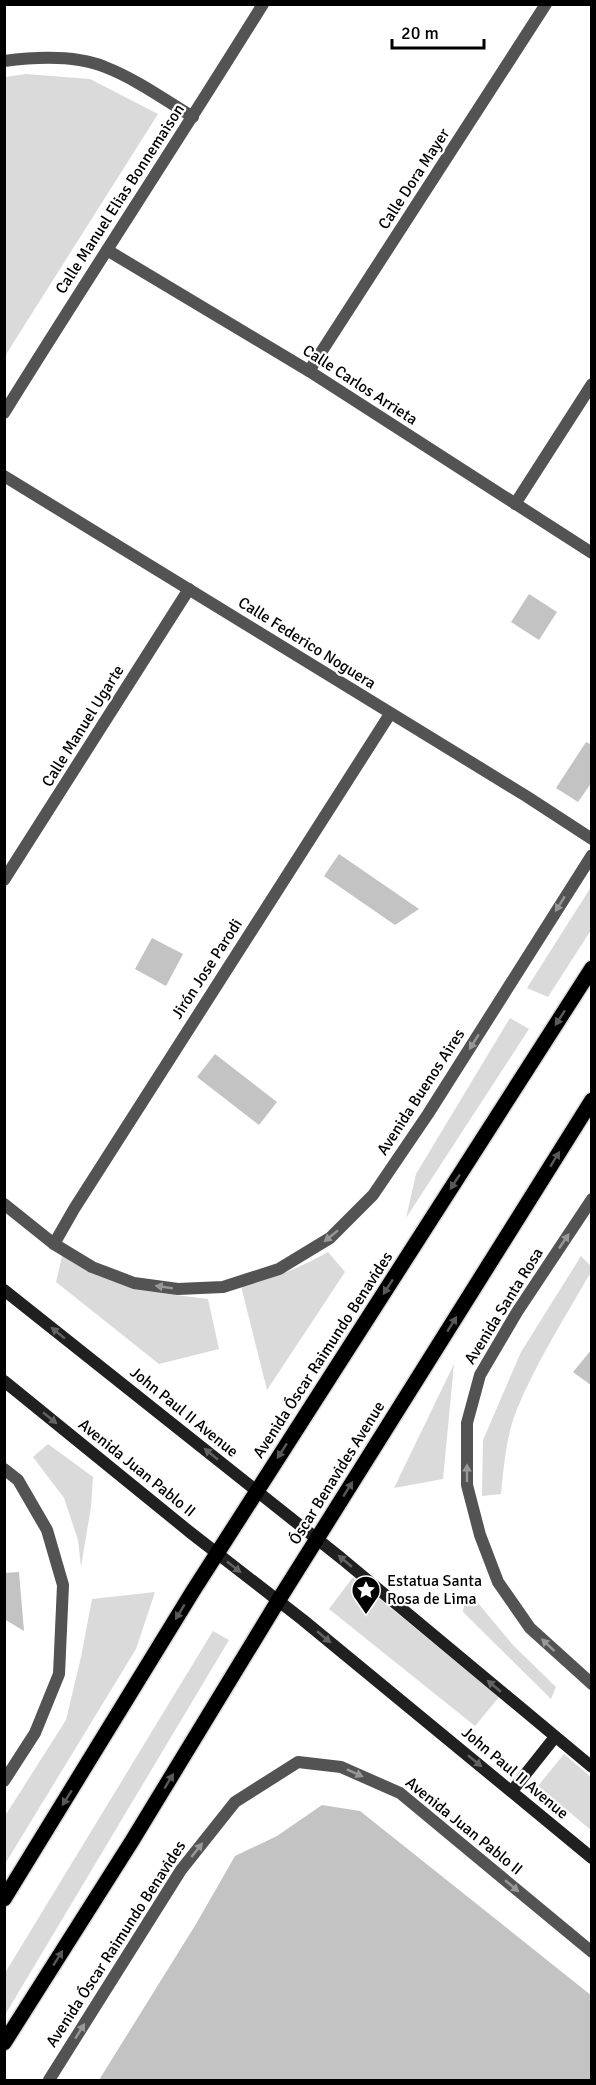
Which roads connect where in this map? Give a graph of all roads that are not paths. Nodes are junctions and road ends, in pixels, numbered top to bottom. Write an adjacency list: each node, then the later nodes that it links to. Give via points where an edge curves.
1 (263, 4): 4 (street, Calle Manuel Elias Bonnemaison)
2 (546, 4): 6 (street, Calle Dora Mayer)
3 (4, 61): 4 (street, via 64,58 104,66)
4 (193, 117): 5 (street, Calle Manuel Elias Bonnemaison)
5 (107, 250): 6 (street, Calle Carlos Arrieta); 8 (street, Calle Manuel Elias Bonnemaison)
6 (309, 371): 10 (street, Calle Carlos Arrieta)
7 (591, 384): 10 (street)
8 (4, 413)
9 (4, 476): 12 (street, Calle Federico Noguera)
10 (515, 504): 11 (street, Calle Carlos Arrieta)
11 (591, 553)
12 (189, 589): 13 (street, Calle Federico Noguera); 16 (street, Calle Manuel Ugarte)
13 (390, 714): 14 (street, Calle Federico Noguera); 21 (street, Jirón Jose Parodi)
14 (591, 839)
15 (591, 855): 21 (street, Avenida Buenos Aires, one-way to 21, via 373,1195 330,1238 279,1269 223,1287 178,1289 134,1283 92,1267)
16 (4, 880)
17 (591, 968): 25 (main road, Avenida Óscar Raimundo Benavides, one-way to 25)
18 (591, 1100): 26 (main road, Óscar Benavides Avenue, one-way to 18)
19 (591, 1199): 29 (street, Avenida Santa Rosa, one-way to 19, via 530,1628 498,1582 467,1485 466,1423 480,1375)
20 (4, 1204): 21 (street)
21 (54, 1244)
22 (4, 1290): 25 (main road, John Paul II Avenue, one-way to 22)
23 (4, 1381): 27 (main road, Avenida Juan Pablo II, one-way to 27)
24 (4, 1469): 33 (street, via 18,1480 47,1530 63,1585 58,1674 35,1733)
25 (256, 1491): 26 (main road, John Paul II Avenue); 27 (main road)
26 (317, 1539): 28 (main road, Óscar Benavides Avenue); 30 (main road, John Paul II Avenue, one-way to 26)
27 (217, 1554): 28 (main road, Avenida Juan Pablo II, one-way to 28); 36 (main road, one-way to 36)
28 (278, 1601): 34 (main road, John Paul II Avenue, one-way to 34); 38 (main road, Óscar Benavides Avenue, one-way to 28)
29 (591, 1684)
30 (555, 1737): 32 (main road, John Paul II Avenue); 34 (main road)
31 (298, 1762): 37 (street, Avenida Juan Pablo II, one-way to 37, via 341,1767 400,1793); 39 (street, Avenida Óscar Raimundo Benavides, one-way to 31, via 188,1862 235,1802)
32 (591, 1767)
33 (4, 1781)
34 (512, 1791): 35 (main road, John Paul II Avenue)
35 (591, 1858)
36 (4, 1899)
37 (591, 1952)
38 (4, 2043)
39 (49, 2080)

